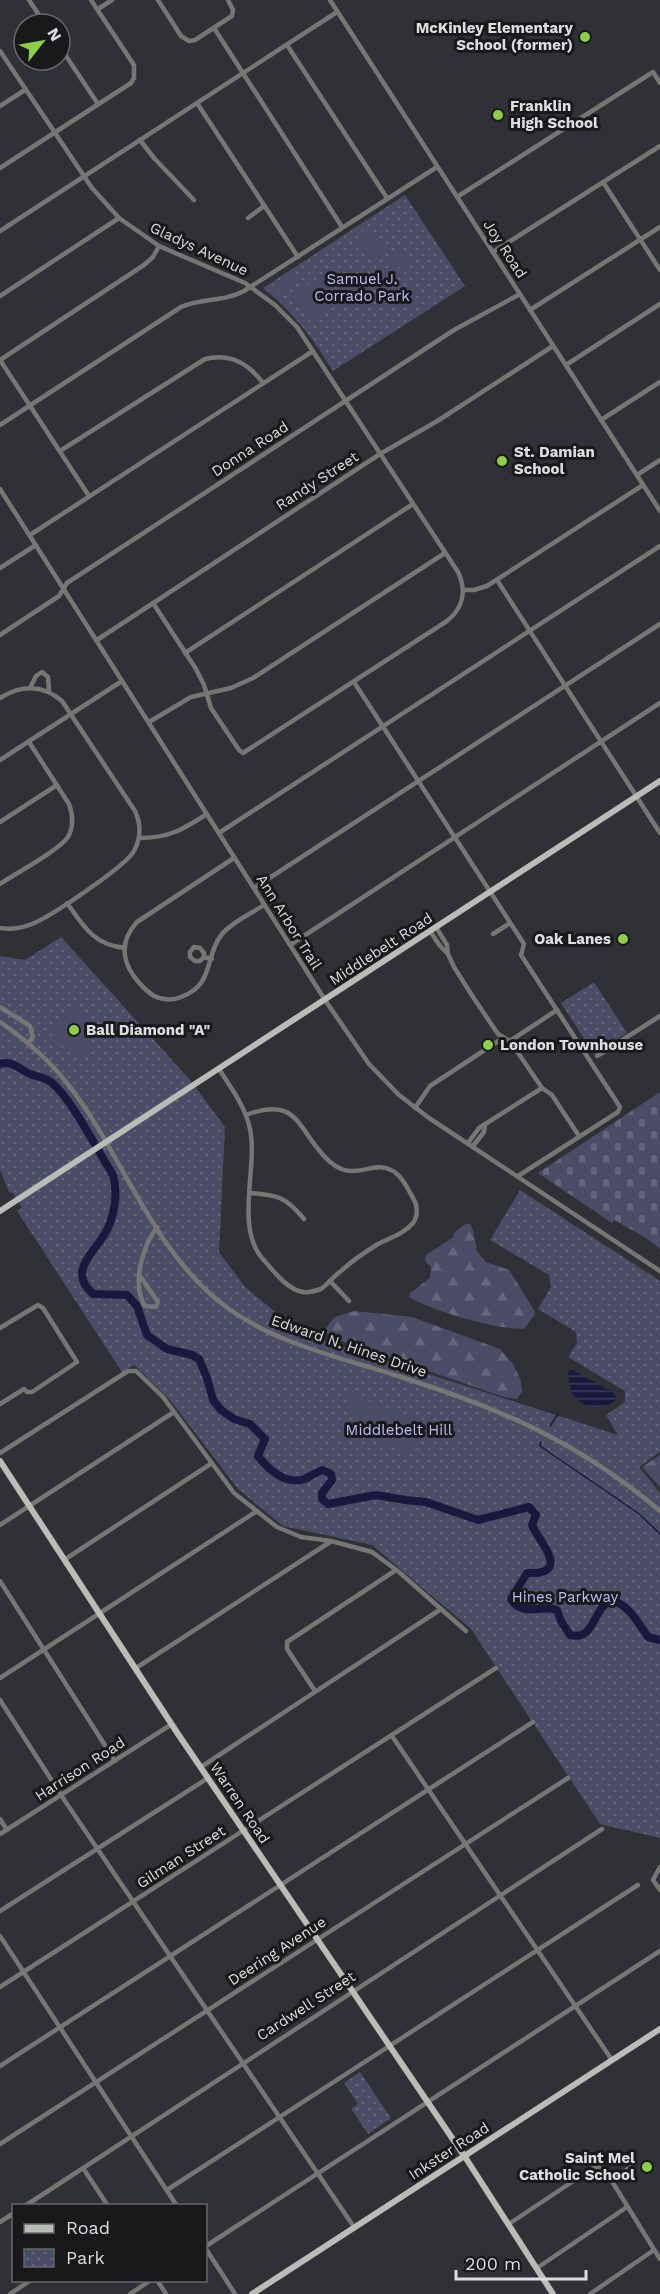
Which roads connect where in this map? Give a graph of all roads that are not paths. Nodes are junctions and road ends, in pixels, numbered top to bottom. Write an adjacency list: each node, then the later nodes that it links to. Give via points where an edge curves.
1 (92, 0): 6 (street)
2 (112, 0): 6 (street)
3 (158, 0): 8 (street, via 185,40 193,41)
4 (228, 0): 8 (street, via 232,16)
5 (330, 0): 7 (street, Joy Road)
6 (98, 9): 16 (street, via 133,63 135,74 130,83)
7 (338, 12): 9 (street); 21 (street, Joy Road)
8 (214, 28): 12 (street)
9 (287, 45): 12 (street); 26 (street)
10 (0, 51): 14 (street, Gladys Avenue)
11 (72, 65): 16 (street)
12 (242, 73): 15 (street); 32 (street)
13 (660, 83): 25 (street, via 653,72)
14 (26, 90): 17 (street); 18 (street, Gladys Avenue)
15 (197, 103): 19 (street); 28 (street)
16 (98, 104): 18 (street)
17 (0, 106)
18 (54, 132): 22 (street); 23 (street, Gladys Avenue)
19 (140, 140): 23 (street); 27 (street)
20 (660, 146): 24 (street)
21 (437, 167): 25 (street, Joy Road); 26 (street)
22 (0, 168)
23 (84, 177): 29 (street, Gladys Avenue); 33 (street)
24 (603, 182): 34 (street); 36 (street)
25 (457, 197): 36 (street, Joy Road)
26 (387, 198): 32 (street)
27 (194, 200)
28 (264, 206): 30 (street); 37 (street)
29 (119, 218): 35 (street, Gladys Avenue); 41 (street)
30 (248, 218)
31 (660, 226): 34 (street)
32 (342, 227): 37 (street)
33 (0, 231)
34 (640, 239): 38 (street); 43 (street)
35 (159, 246): 39 (street, Gladys Avenue); 46 (street, via 144,265)
36 (493, 252): 40 (street, Joy Road)
37 (297, 256): 39 (street)
38 (660, 270)
39 (250, 287): 45 (street, Gladys Avenue, via 297,327); 51 (street, via 230,297 181,307)
40 (520, 294): 43 (street, Joy Road); 50 (street, Donna Road, via 454,330)
41 (0, 296)
42 (660, 304): 47 (street)
43 (530, 310): 44 (street, Joy Road)
44 (553, 346): 47 (street, Joy Road); 55 (street, Randy Street)
45 (313, 351): 49 (street); 50 (street, Gladys Avenue)
46 (0, 360): 51 (street)
47 (566, 365): 52 (street, Joy Road)
48 (660, 382): 52 (street)
49 (263, 383): 54 (street, via 238,360 205,358); 60 (street)
50 (346, 401): 55 (street, Gladys Avenue); 70 (street, Donna Road, via 67,583)
51 (30, 405): 53 (street); 54 (street)
52 (601, 420): 57 (street, Joy Road)
53 (0, 425)
54 (60, 451): 60 (street)
55 (381, 454): 62 (street, Gladys Avenue); 72 (street, Randy Street)
56 (660, 460): 57 (street)
57 (637, 475): 58 (street, Joy Road)
58 (643, 485): 63 (street, Joy Road); 69 (street)
59 (0, 489): 61 (street, Ann Arbor Trail)
60 (89, 496): 64 (street)
61 (2, 498): 64 (street, Ann Arbor Trail)
62 (413, 504): 67 (street, Gladys Avenue); 77 (street)
63 (660, 512)
64 (30, 536): 65 (street, Ann Arbor Trail)
65 (36, 545): 68 (street); 70 (street, Ann Arbor Trail)
66 (660, 546): 74 (street)
67 (445, 553): 71 (street, Gladys Avenue, via 461,578); 83 (street, via 253,678)
68 (0, 568)
69 (497, 580): 71 (street, via 480,589); 74 (street)
70 (64, 589): 75 (street, Donna Road); 76 (street, Ann Arbor Trail)
71 (463, 590): 79 (street, via 459,607 450,619)
72 (153, 603): 76 (street, Randy Street); 77 (street)
73 (660, 624): 80 (street)
74 (530, 630): 80 (street); 88 (street)
75 (0, 634)
76 (96, 640): 78 (street, Ann Arbor Trail)
77 (185, 653): 83 (street)
78 (122, 681): 86 (street); 87 (street, Ann Arbor Trail)
79 (354, 682): 83 (street, via 243,753 211,708); 88 (street)
80 (565, 686): 90 (street); 93 (street)
81 (30, 688): 82 (street); 82 (street, via 42,672 48,677); 84 (street, via 18,689)
82 (49, 692): 86 (street)
83 (206, 693): 87 (street, via 185,699)
84 (0, 699)
85 (660, 703): 90 (street)
86 (72, 714): 89 (street); 101 (street, via 135,811)
87 (149, 722): 96 (street, Ann Arbor Trail)
88 (383, 727): 93 (street); 98 (street)
89 (28, 742): 91 (street); 94 (street)
90 (601, 742): 95 (street); 100 (street)
91 (0, 760)
92 (660, 781): 95 (main road, Middlebelt Road)
93 (418, 782): 100 (street); 104 (street)
94 (57, 785): 97 (street); 103 (street, via 72,813 68,836)
95 (636, 796): 99 (street); 105 (main road, Middlebelt Road)
96 (207, 814): 98 (street, Ann Arbor Trail); 101 (street, via 172,835)
97 (0, 822)
98 (219, 833): 102 (street, Ann Arbor Trail)
99 (660, 833)
100 (454, 837): 105 (street); 112 (street)
101 (139, 838): 106 (street, via 125,863)
102 (234, 858): 104 (street, Ann Arbor Trail); 113 (street, via 140,919 129,932)
103 (0, 884)
104 (254, 888): 107 (street, Ann Arbor Trail)
105 (489, 892): 108 (street); 110 (main road, Middlebelt Road)
106 (67, 903): 109 (street, via 29,925); 113 (street, via 93,937)
107 (264, 905): 112 (street, Ann Arbor Trail); 115 (street, via 225,931)
108 (510, 924): 111 (street); 118 (street, via 524,944 521,955)
109 (0, 928)
110 (433, 929): 116 (main road, Middlebelt Road); 121 (street, via 440,946)
111 (493, 934)
112 (290, 945): 116 (street, Ann Arbor Trail)
113 (125, 948): 115 (street, via 131,972 161,999 180,998 198,987)
114 (204, 957): 115 (street)
115 (212, 959)
116 (325, 1000): 125 (main road, Middlebelt Road); 127 (street, Ann Arbor Trail, via 373,1069)
117 (0, 1007): 123 (street, via 30,1026 33,1037)
118 (556, 1010): 122 (street); 129 (street, via 620,1109)
119 (660, 1016): 124 (street)
120 (0, 1022): 123 (street, Edward N. Hines Drive)
121 (503, 1038): 122 (street); 127 (street, via 430,1086)
122 (510, 1041): 126 (street)
123 (28, 1043): 135 (street, Edward N. Hines Drive, via 74,1092)
124 (597, 1056)
125 (219, 1069): 128 (street); 133 (main road, Middlebelt Road)
126 (542, 1089): 129 (street, via 552,1095); 130 (street, via 479,1128)
127 (415, 1107): 130 (street, Ann Arbor Trail)
128 (246, 1115): 132 (street, via 252,1142); 138 (street, via 268,1108 288,1113 331,1163 351,1171 390,1169 414,1199 417,1214 411,1226 362,1254)
129 (579, 1136): 131 (street)
130 (470, 1145): 131 (street, Ann Arbor Trail)
131 (518, 1176): 136 (street, Ann Arbor Trail)
132 (250, 1193): 134 (street, via 284,1199); 138 (street, via 250,1233 265,1261 299,1291 316,1291)
133 (0, 1210)
134 (304, 1219)
135 (157, 1227): 137 (street, via 148,1240); 148 (street, Edward N. Hines Drive, via 189,1273 211,1295 249,1322 284,1339 450,1393 519,1420 599,1464)
136 (660, 1271)
137 (140, 1276): 137 (street, via 140,1298 145,1305 156,1307 155,1295)
138 (330, 1281): 139 (street)
139 (349, 1301)
140 (0, 1328): 141 (street, via 38,1305 44,1308 77,1362 32,1392 24,1389)
141 (0, 1404)
142 (174, 1412): 143 (street, via 133,1370); 145 (street); 146 (street)
143 (0, 1453)
144 (0, 1461): 146 (main road, Warren Road)
145 (212, 1463): 147 (street, via 234,1493); 151 (street)
146 (29, 1506): 149 (street); 151 (main road, Warren Road)
147 (257, 1511): 150 (street, via 290,1534); 155 (street)
148 (660, 1511)
149 (0, 1525)
150 (331, 1541): 152 (street, via 366,1549); 158 (street)
151 (64, 1560): 155 (main road, Warren Road)
152 (396, 1570): 154 (street); 161 (street, via 286,1644)
153 (0, 1581): 157 (street)
154 (441, 1609): 156 (street); 161 (street)
155 (100, 1614): 157 (street); 158 (main road, Warren Road)
156 (466, 1631)
157 (44, 1650): 160 (street); 166 (street)
158 (136, 1668): 164 (main road, Warren Road)
159 (496, 1668): 165 (street, Gilman Street)
160 (0, 1678)
161 (315, 1692): 167 (street)
162 (0, 1700): 171 (street)
163 (533, 1722): 170 (street)
164 (172, 1724): 166 (street, Harrison Road); 167 (main road, Warren Road)
165 (392, 1736): 170 (street); 175 (street, Gilman Street)
166 (115, 1761): 171 (street, Harrison Road)
167 (201, 1767): 168 (main road, Warren Road)
168 (208, 1778): 175 (main road, Warren Road); 178 (street)
169 (568, 1778): 177 (street, Deering Avenue)
170 (429, 1790): 177 (street); 181 (street)
171 (61, 1795): 174 (street, Harrison Road); 178 (street)
172 (0, 1819): 174 (street)
173 (602, 1829): 183 (street, Cardwell Street)
174 (7, 1830): 176 (street, Harrison Road)
175 (244, 1831): 181 (main road, Warren Road); 184 (street, Gilman Street)
176 (0, 1834)
177 (466, 1844): 183 (street); 187 (street, Deering Avenue)
178 (98, 1849): 184 (street); 185 (street)
179 (660, 1867): 182 (street, via 653,1880)
180 (638, 1885): 188 (street)
181 (282, 1886): 187 (main road, Warren Road); 190 (street)
182 (660, 1888)
183 (500, 1895): 188 (street); 193 (street, Cardwell Street)
184 (134, 1902): 190 (street); 191 (street, Gilman Street)
185 (0, 1911)
186 (0, 1936): 191 (street)
187 (318, 1940): 193 (main road, Warren Road); 195 (street, Deering Avenue)
188 (538, 1951): 194 (street); 198 (street)
189 (660, 1951): 194 (street)
190 (171, 1957): 195 (street); 196 (street)
191 (24, 1972): 192 (street, Gilman Street); 196 (street)
192 (0, 1988)
193 (352, 1990): 198 (main road, Warren Road); 200 (street, Cardwell Street)
194 (576, 2006): 199 (street); 203 (street)
195 (207, 2011): 200 (street); 202 (street, Deering Avenue)
196 (60, 2028): 201 (street); 202 (street)
197 (660, 2030): 199 (main road, Inkster Road)
198 (390, 2046): 203 (main road, Warren Road); 204 (street)
199 (612, 2060): 207 (main road, Inkster Road)
200 (243, 2063): 204 (street); 205 (street, Cardwell Street)
201 (0, 2066)
202 (96, 2083): 205 (street); 206 (street, Deering Avenue)
203 (427, 2101): 207 (main road, Warren Road); 210 (street)
204 (279, 2118): 210 (street); 212 (street)
205 (131, 2136): 209 (street, Cardwell Street); 212 (street)
206 (0, 2144)
207 (464, 2156): 217 (main road, Warren Road); 218 (main road, Inkster Road)
208 (633, 2166): 211 (street)
209 (83, 2168): 213 (street, Cardwell Street); 214 (street)
210 (317, 2173): 218 (street); 219 (street)
211 (610, 2180): 216 (street); 217 (street, via 603,2169 593,2168)
212 (167, 2190): 215 (street)
213 (28, 2204)
214 (107, 2204)
215 (176, 2204)
216 (627, 2206): 221 (street); 223 (street)
217 (509, 2224): 223 (main road, Warren Road)
218 (354, 2227): 229 (main road, Inkster Road)
219 (207, 2247)
220 (207, 2250): 228 (street)
221 (654, 2250): 222 (street); 231 (street)
222 (660, 2259)
223 (537, 2268): 230 (main road, Warren Road)
224 (28, 2282): 226 (street)
225 (148, 2282): 227 (street)
226 (10, 2294)
227 (130, 2294)
228 (235, 2294)
229 (252, 2294)
230 (553, 2294)
231 (590, 2294)

